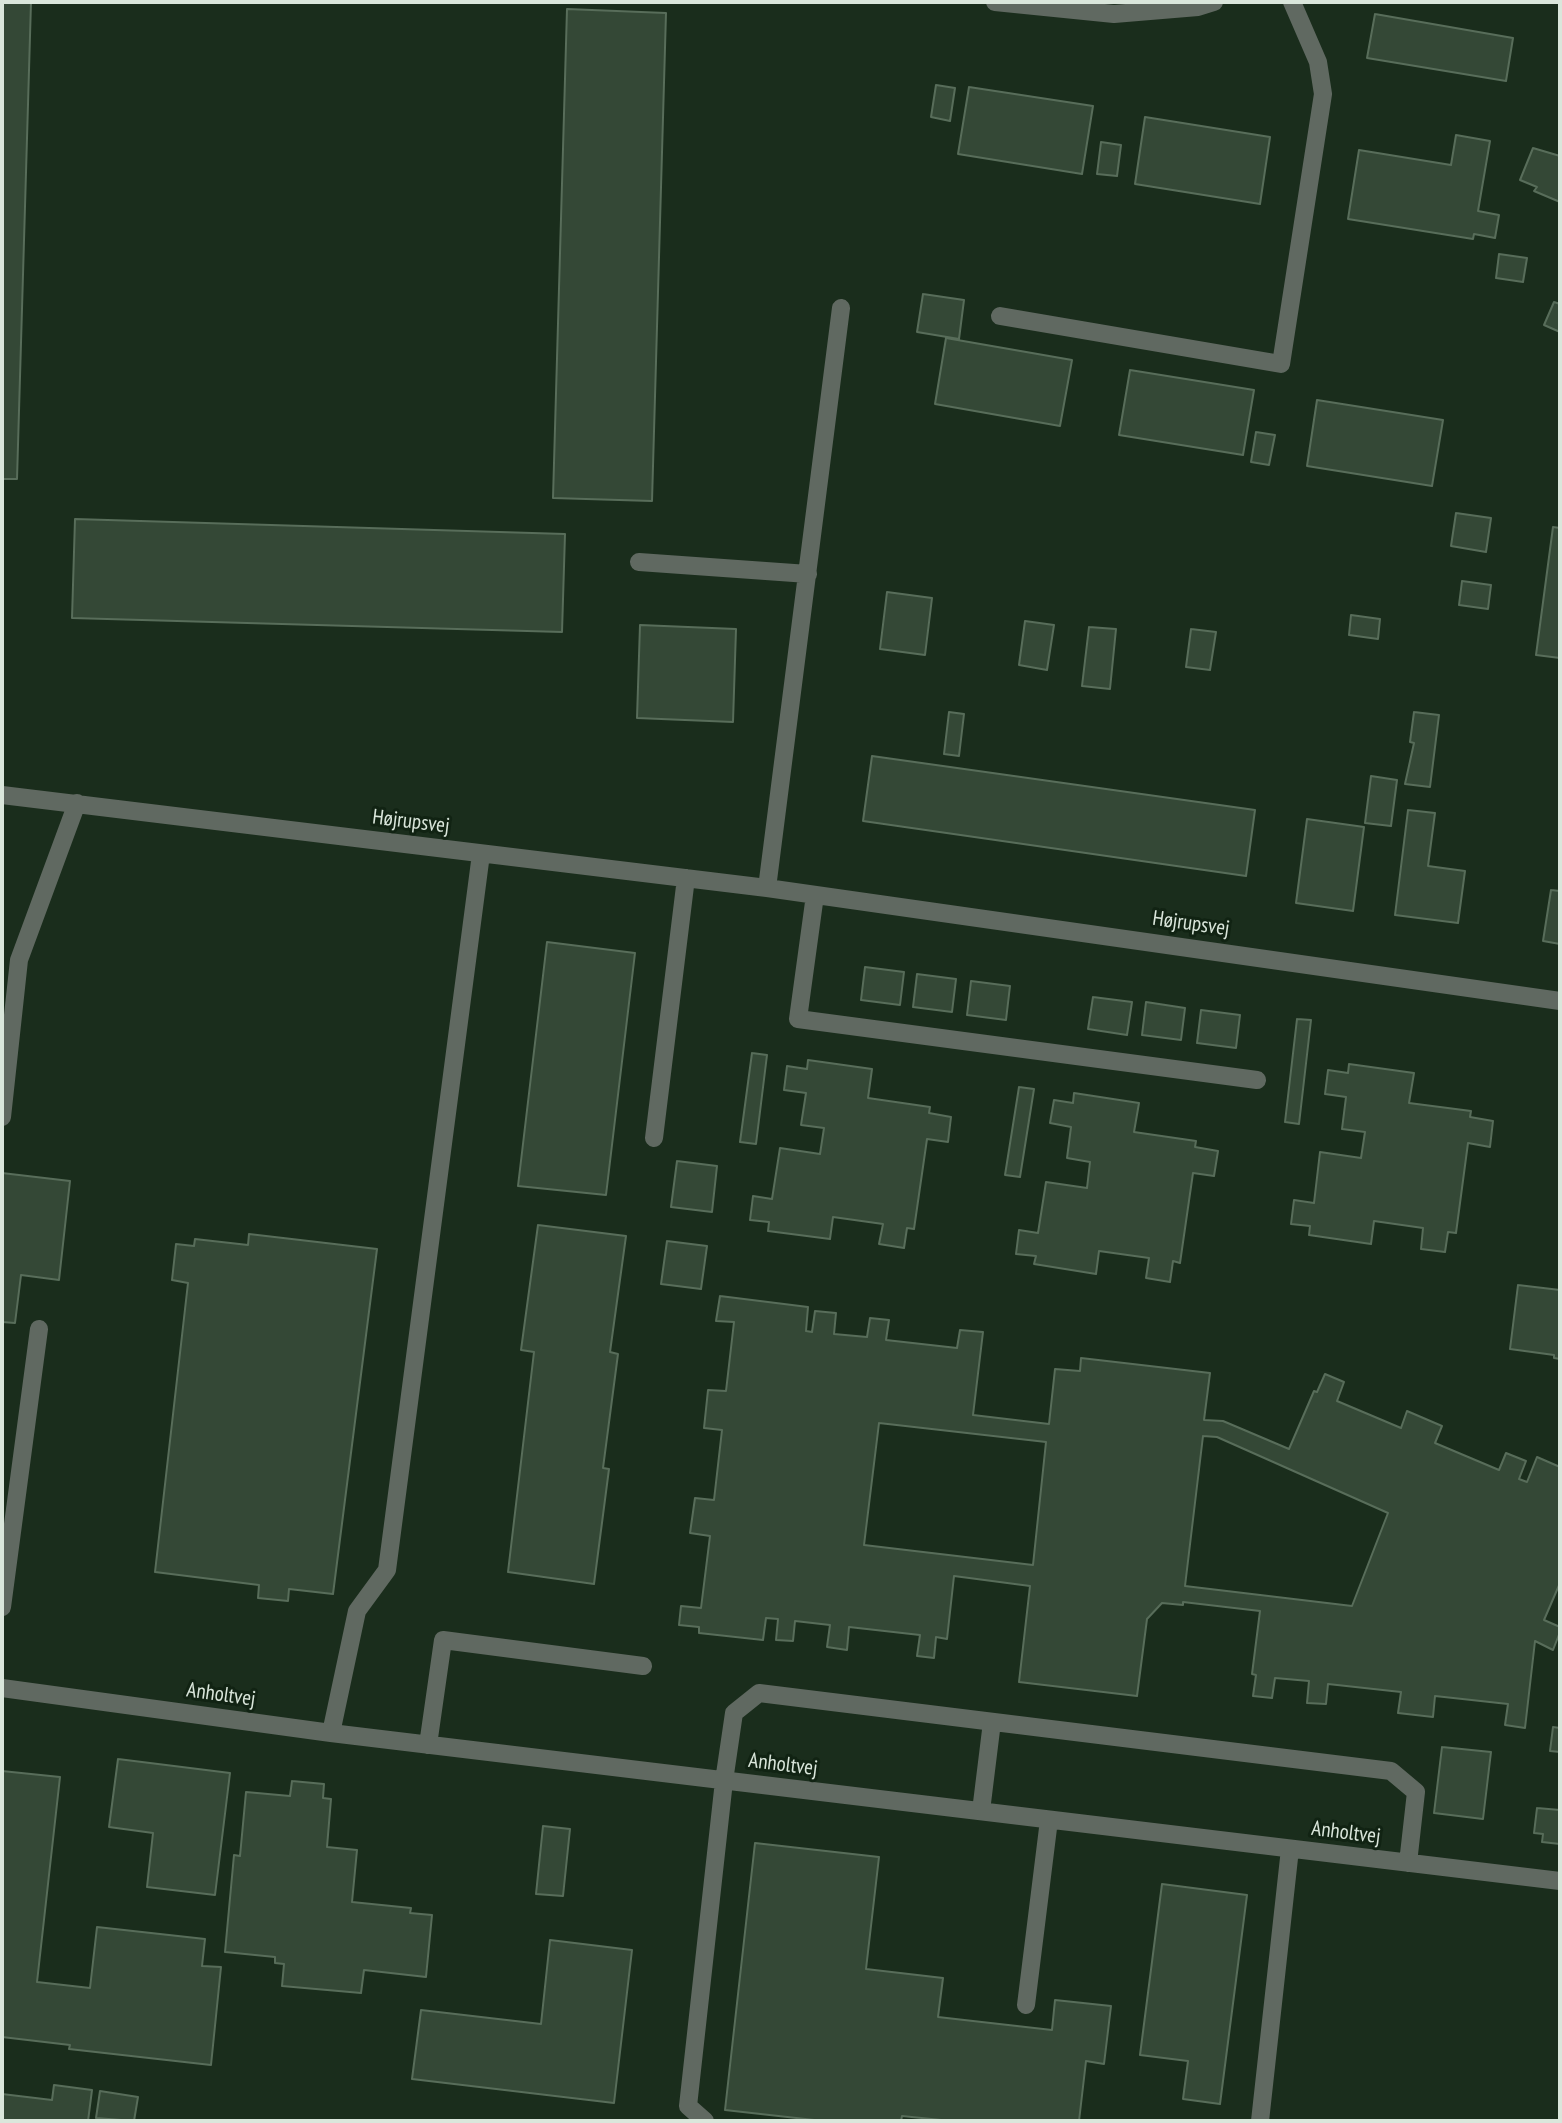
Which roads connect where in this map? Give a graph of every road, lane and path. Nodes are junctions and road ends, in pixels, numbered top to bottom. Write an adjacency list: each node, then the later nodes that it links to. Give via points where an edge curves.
1 (995, 2): 2 (street, via 1114,13)
2 (1214, 2)
3 (1292, 2): 5 (street, via 1318,62 1323,94 1281,364)
4 (841, 308): 7 (street)
5 (1000, 316)
6 (639, 562): 7 (street)
7 (808, 574): 12 (street)
8 (2, 795): 9 (street, Højrupsvej)
9 (77, 803): 10 (street, Højrupsvej); 16 (street, via 19,960)
10 (481, 853): 11 (street, Højrupsvej); 23 (street, via 387,1570 357,1611)
11 (686, 878): 12 (street, Højrupsvej); 17 (street)
12 (767, 888): 13 (street, Højrupsvej)
13 (814, 895): 14 (street, Højrupsvej); 15 (street, via 798,1019)
14 (1560, 1001)
15 (1257, 1080)
16 (2, 1117)
17 (654, 1138)
18 (39, 1329): 19 (street)
19 (2, 1607)
20 (643, 1666): 24 (street, via 443,1640)
21 (2, 1688): 23 (street, Anholtvej)
22 (992, 1722): 25 (street, via 759,1693 734,1713); 26 (street); 29 (street, via 1391,1771 1416,1792)
23 (331, 1733): 24 (street, Anholtvej)
24 (428, 1745): 25 (street, Anholtvej)
25 (724, 1781): 26 (street, Anholtvej); 32 (street, via 688,2106)
26 (982, 1811): 27 (street, Anholtvej)
27 (1049, 1820): 28 (street, Anholtvej); 31 (street)
28 (1290, 1849): 29 (street, Anholtvej); 33 (street)
29 (1408, 1863): 30 (street, Anholtvej)
30 (1560, 1881)
31 (1026, 2005)
32 (705, 2121)
33 (1260, 2121)

